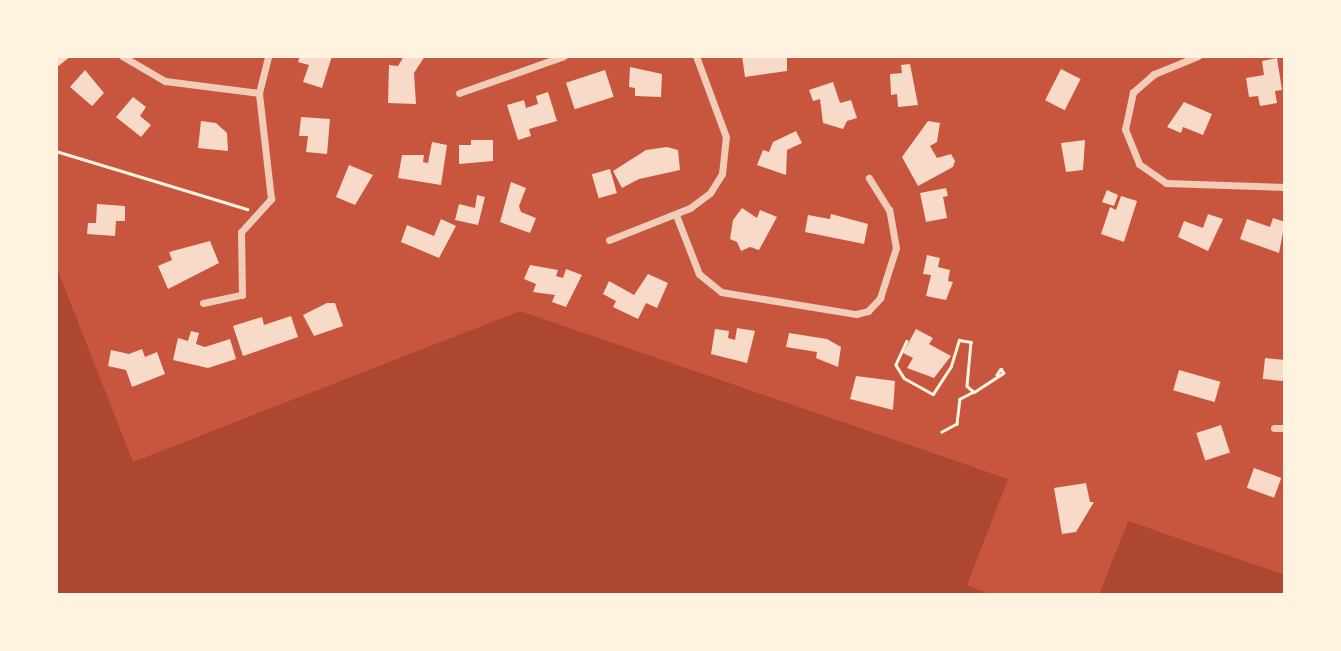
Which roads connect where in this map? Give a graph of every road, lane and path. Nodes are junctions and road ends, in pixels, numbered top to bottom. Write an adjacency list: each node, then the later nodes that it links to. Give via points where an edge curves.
1 (122, 56): 6 (street, via 165,81)
2 (268, 56): 6 (street)
3 (564, 56): 7 (street)
4 (696, 56): 12 (street, via 726,137 726,164 710,193)
5 (1198, 56): 10 (street, via 1147,78 1133,92 1125,129 1139,164 1166,183)
6 (259, 93): 11 (street, via 273,188)
7 (459, 93)
8 (56, 151): 11 (path)
9 (869, 178): 12 (street, via 890,210 896,248 880,298 868,311 843,315 721,292 699,274)
10 (1285, 187)
11 (260, 215): 14 (street, via 241,232 242,295)
12 (676, 215): 13 (street)
13 (609, 240)
14 (203, 303)
15 (907, 341): 17 (path, via 896,365 904,377 933,394 951,366 959,341 971,342 967,386)
16 (997, 375): 17 (path)
17 (974, 392): 20 (path, via 960,399 957,424)
18 (1274, 428): 19 (street)
19 (1285, 428)
20 (942, 432)

